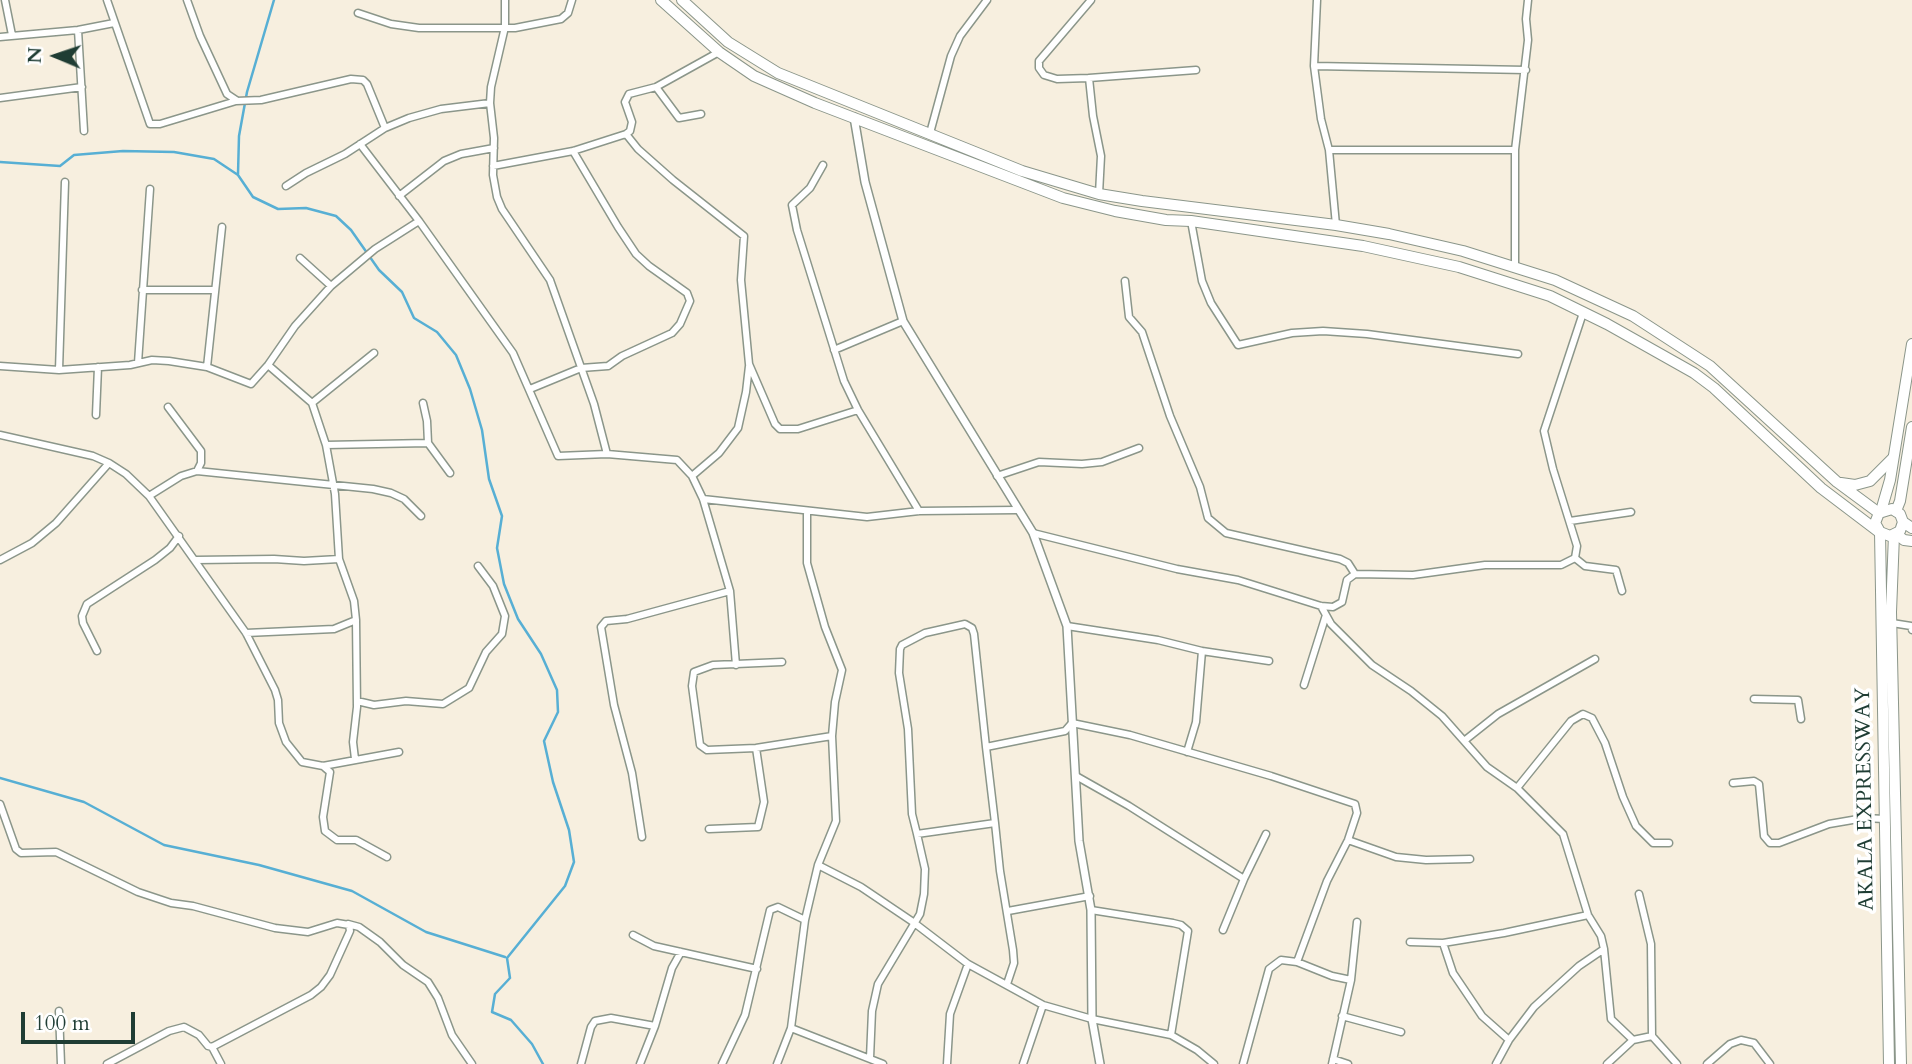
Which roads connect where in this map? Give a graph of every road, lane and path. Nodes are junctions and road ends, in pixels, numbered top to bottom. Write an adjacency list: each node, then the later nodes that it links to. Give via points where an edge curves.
1 (5, 0): 16 (street)
2 (107, 0): 13 (street)
3 (187, 0): 26 (street, via 229,98)
4 (505, 0): 14 (street)
5 (572, 0): 14 (street, via 561,19)
6 (661, 0): 18 (main road)
7 (682, 0): 32 (main road, via 728,43 778,73)
8 (987, 0): 32 (street, via 955,46)
9 (1091, 0): 22 (street, via 1039,61 1044,75)
10 (1317, 0): 19 (street)
11 (1528, 0): 21 (street)
12 (358, 13): 14 (street, via 419,28)
13 (114, 23): 15 (street); 26 (street, via 150,124)
14 (505, 27): 27 (street)
15 (78, 30): 16 (street); 24 (street)
16 (12, 35): 17 (street)
17 (0, 37)
18 (719, 52): 23 (street); 29 (main road, via 754,76)
19 (1314, 66): 21 (street); 36 (street)
20 (1196, 70): 22 (street)
21 (1526, 70): 37 (street)
22 (1089, 78): 44 (street, via 1101,156)
23 (656, 87): 28 (street, via 679,118); 33 (street, via 629,94 626,99 632,122)
24 (82, 88): 25 (street); 31 (street)
25 (0, 98)
26 (240, 101): 30 (street, via 346,79 363,80)
27 (490, 103): 30 (street, via 424,113); 35 (street)
28 (701, 114)
29 (854, 117): 47 (main road, via 1063,198 1115,211); 57 (street, via 865,182)
30 (386, 128): 34 (street)
31 (84, 131)
32 (929, 133): 44 (main road, via 1022,171)
33 (626, 134): 38 (street); 63 (street, via 673,180 744,236 741,280)
34 (360, 144): 42 (street); 45 (street)
35 (494, 148): 40 (street); 45 (street, via 444,161)
36 (1329, 150): 37 (street); 48 (street)
37 (1515, 150): 51 (street)
38 (572, 151): 40 (street); 68 (street, via 636,254 690,299 672,333 608,366)
39 (823, 165): 59 (street, via 792,210)
40 (493, 166): 68 (street, via 502,209 550,280)
41 (65, 182): 69 (street)
42 (286, 186)
43 (149, 189): 54 (street)
44 (1100, 194): 48 (main road)
45 (399, 196): 46 (street)
46 (419, 221): 53 (street, via 375,249); 70 (street, via 513,353)
47 (1191, 221): 56 (main road, via 1363,246 1459,267 1550,296); 61 (street, via 1210,303 1238,345 1323,331)
48 (1336, 225): 51 (main road)
49 (222, 227): 55 (street)
50 (300, 258): 53 (street)
51 (1515, 266): 88 (main road, via 1655,328 1727,380)
52 (1125, 281): 111 (street, via 1129,317 1142,332 1208,518 1226,533 1340,559)
53 (331, 286): 64 (street)
54 (142, 290): 55 (street); 62 (street)
55 (215, 290): 67 (street)
56 (1583, 313): 99 (street, via 1544,431); 101 (main road, via 1694,373 1821,488)
57 (903, 321): 59 (street); 87 (street)
58 (1912, 344): 82 (main road)
59 (834, 351): 74 (street)
60 (374, 353): 71 (street)
61 (1518, 354)
62 (138, 363): 66 (street); 67 (street, via 152,360)
63 (749, 364): 74 (street, via 780,429 798,429); 86 (street, via 738,428 719,453)
64 (268, 365): 67 (street, via 251,384); 71 (street)
65 (0, 366): 69 (street)
66 (99, 367): 69 (street); 75 (street)
67 (207, 367)
68 (581, 368): 70 (street); 81 (street)
69 (59, 370)
70 (530, 389): 81 (street, via 558,456)
71 (312, 402): 79 (street)
72 (423, 402): 78 (street)
73 (168, 407): 84 (street, via 201,451)
74 (858, 410): 93 (street)
75 (96, 415)
76 (1912, 427): 94 (main road)
77 (0, 435): 83 (street, via 81,452)
78 (428, 443): 79 (street); 85 (street)
79 (326, 445): 89 (street)
80 (1139, 448): 87 (street, via 1102,462 1039,462)
81 (607, 454): 86 (street, via 677,460)
82 (1893, 458): 88 (main road, via 1870,481 1855,485); 97 (main road)
83 (109, 463): 90 (street); 108 (street, via 56,523)
84 (197, 471): 89 (street); 90 (street)
85 (450, 474)
86 (692, 476): 91 (street)
87 (997, 477): 92 (street)
88 (1837, 482): 97 (main road)
89 (333, 483): 98 (street, via 391,493); 107 (street)
90 (149, 496): 104 (street)
91 (703, 499): 95 (street); 112 (street)
92 (1017, 510): 93 (street); 102 (street)
93 (919, 511): 95 (street, via 867,517)
94 (1896, 511): 97 (main road); 100 (main road)
95 (807, 512): 133 (street, via 807,563 842,670)
96 (1631, 512): 99 (street)
97 (1880, 512): 101 (main road, via 1875,523)
98 (421, 516)
99 (1570, 521): 106 (street)
100 (1907, 525): 103 (main road)
101 (1879, 532): 103 (main road); 145 (main road, AKALA EXPRESSWAY)
102 (1033, 533): 114 (street, via 1238,580); 119 (street)
103 (1895, 534): 105 (main road); 118 (main road, AKALA EXPRESSWAY)
104 (179, 536): 109 (street); 122 (street, via 155,560 87,604 83,623)
105 (1912, 541)
106 (1576, 558): 111 (street, via 1547,566 1485,565 1413,575); 113 (street, via 1585,566 1616,570)
107 (340, 559): 109 (street); 116 (street)
108 (0, 560)
109 (196, 560): 121 (street)
110 (478, 566): 130 (street, via 493,586 505,617 502,634 486,652 469,688 443,704)
111 (1355, 573): 114 (street, via 1347,580 1342,603)
112 (730, 591): 127 (street); 150 (street, via 606,621 601,627)
113 (1622, 591)
114 (1321, 606): 115 (street)
115 (1326, 615): 128 (street); 134 (street, via 1371,665 1442,716)
116 (356, 620): 121 (street, via 334,629); 130 (street)
117 (1912, 622): 118 (street)
118 (1892, 623): 120 (street); 212 (main road, AKALA EXPRESSWAY)
119 (1067, 625): 123 (street); 132 (street)
120 (1912, 630)
121 (246, 633): 140 (street, via 275,690 286,742 302,762)
122 (97, 651)
123 (1202, 651): 125 (street); 138 (street, via 1196,722)
124 (1595, 659): 134 (street, via 1498,714)
125 (1269, 660)
126 (782, 662): 127 (street)
127 (736, 664): 136 (street, via 694,672 700,745 707,750)
128 (1304, 685)
129 (1754, 699): 131 (street, via 1798,700)
130 (357, 701): 139 (street)
131 (1801, 719)
132 (1072, 723): 135 (street, via 1065,731); 138 (street); 141 (street)
133 (832, 737): 136 (street); 155 (street, via 836,821)
134 (1464, 741): 143 (street, via 1488,767)
135 (986, 747): 146 (street); 148 (street, via 972,628 965,624 925,633 902,645 899,673)
136 (756, 748): 147 (street, via 764,802 758,827)
137 (399, 752): 139 (street)
138 (1187, 752): 151 (street, via 1354,804 1357,813)
139 (355, 759): 140 (street)
140 (323, 766): 153 (street, via 330,772 323,817 326,831 337,840 356,840)
141 (1076, 775): 156 (street); 158 (street, via 1079,841)
142 (1733, 783): 145 (street, via 1754,780 1759,784 1764,836 1770,843 1829,824)
143 (1517, 788): 152 (street, via 1571,721 1583,714 1592,718 1605,743 1636,826 1653,843); 161 (street, via 1563,834)
144 (0, 804): 165 (street, via 21,853 56,852 138,892 275,928 308,932)
145 (1885, 819): 211 (main road, AKALA EXPRESSWAY)
146 (995, 823): 148 (street); 160 (street)
147 (709, 829)
148 (917, 834): 163 (street, via 925,869 924,894 920,914)
149 (1266, 834): 156 (street)
150 (642, 837)
151 (1348, 840): 154 (street, via 1396,857); 172 (street, via 1327,881)
152 (1669, 843)
153 (387, 857)
154 (1470, 859)
155 (818, 865): 162 (street); 163 (street)
156 (1244, 879): 166 (street)
157 (1639, 894): 185 (street, via 1651,944)
158 (1090, 896): 159 (street); 160 (street)
159 (1091, 910): 180 (street); 184 (street, via 1173,923 1188,931)
160 (1008, 911): 176 (street, via 1014,963)
161 (1588, 915): 169 (street); 170 (street)
162 (805, 920): 174 (street, via 778,906 770,910); 182 (street)
163 (913, 922): 173 (street); 189 (street, via 878,984)
164 (1357, 922): 175 (street)
165 (347, 923): 188 (street, via 349,931 321,987); 194 (street, via 380,942 428,982 452,1035)
166 (1223, 930)
167 (633, 935): 171 (street)
168 (1410, 942): 169 (street)
169 (1443, 943): 186 (street, via 1453,973 1482,1016)
170 (1604, 949): 186 (street, via 1534,1007); 187 (street, via 1612,1019)
171 (681, 952): 174 (street); 181 (street)
172 (1297, 962): 175 (street); 204 (street, via 1281,960 1269,969)
173 (968, 964): 176 (street); 200 (street, via 950,1014)
174 (757, 970): 197 (street, via 745,1015)
175 (1351, 980): 179 (street)
176 (1007, 984): 177 (street)
177 (1043, 1005): 180 (street); 201 (street)
178 (59, 1011): 191 (street)
179 (1342, 1016): 183 (street); 190 (street)
180 (1092, 1019): 184 (street); 202 (street)
181 (655, 1026): 195 (street, via 611,1018 596,1021); 196 (street)
182 (792, 1028): 189 (street); 198 (street)
183 (1402, 1032)
184 (1171, 1035): 203 (street)
185 (1652, 1036): 187 (street); 208 (street)
186 (1509, 1040): 206 (street)
187 (1633, 1040): 207 (street)
188 (212, 1047): 192 (street, via 190,1029 179,1027); 193 (street)
189 (870, 1058): 199 (street)
190 (1332, 1062): 205 (street)
191 (61, 1064)
192 (107, 1064)
193 (221, 1064)
194 (472, 1064)
195 (581, 1064)
196 (640, 1064)
197 (722, 1064)
198 (777, 1064)
199 (883, 1064)
200 (947, 1064)
201 (1023, 1064)
202 (1100, 1064)
203 (1214, 1064)
204 (1243, 1064)
205 (1348, 1064)
206 (1496, 1064)
207 (1607, 1064)
208 (1676, 1064)
209 (1707, 1064): 210 (street, via 1741,1040 1754,1043)
210 (1770, 1064)
211 (1889, 1064)
212 (1901, 1064)

